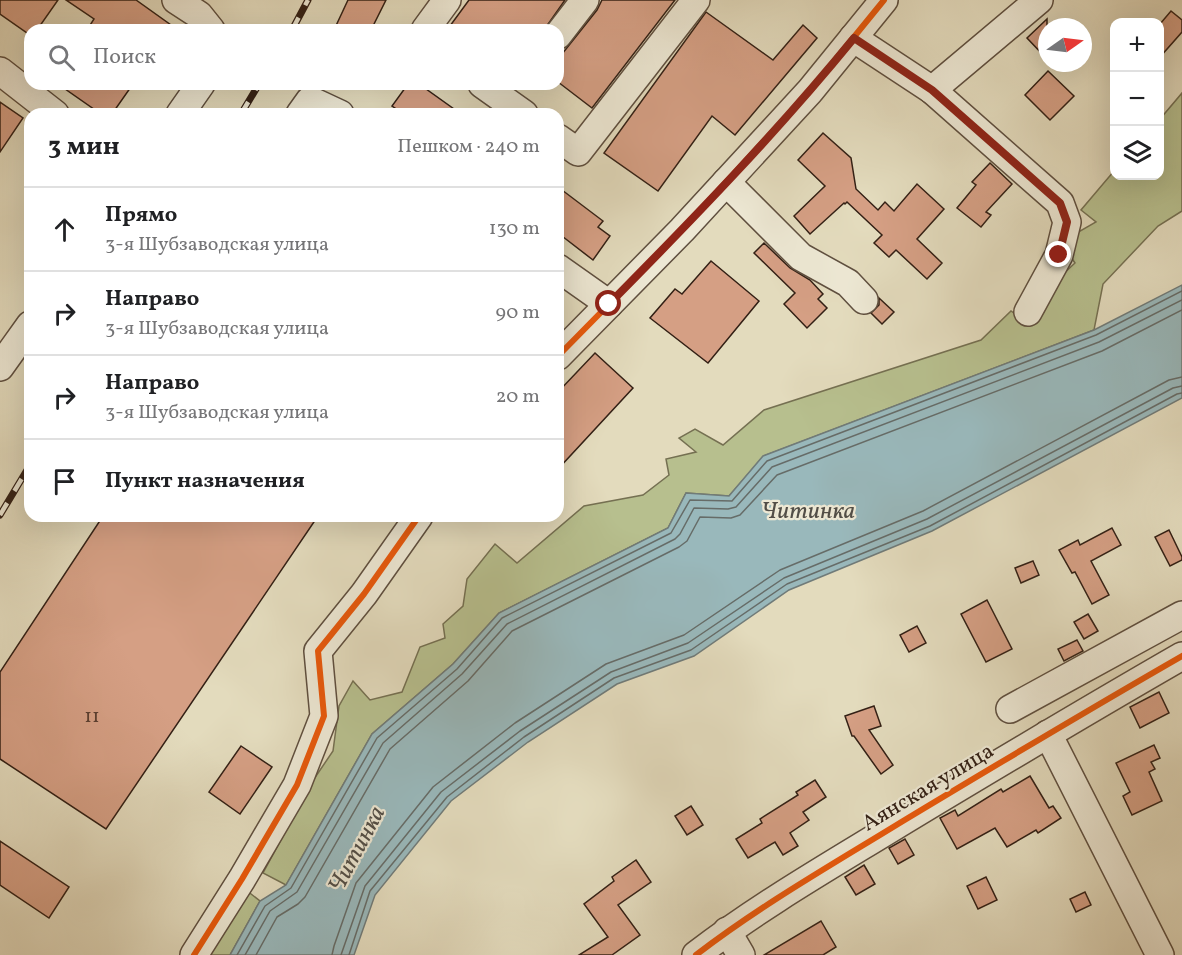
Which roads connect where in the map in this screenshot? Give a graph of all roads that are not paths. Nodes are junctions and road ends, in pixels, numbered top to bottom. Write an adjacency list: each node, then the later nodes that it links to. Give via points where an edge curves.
1 (176, 0): 7 (street)
2 (447, 0): 8 (street)
3 (585, 0): 9 (street)
4 (696, 0): 22 (street, via 578,153)
5 (884, 0): 10 (street)
6 (1039, 0): 16 (street)
7 (206, 24)
8 (429, 24)
9 (564, 27)
10 (854, 38): 16 (street); 23 (street)
11 (0, 71): 12 (street)
12 (24, 90)
13 (24, 90): 18 (street)
14 (197, 90): 19 (street)
15 (495, 90): 17 (street)
16 (932, 90): 27 (street, via 1060,203 1067,222 1059,255)
17 (517, 100)
18 (47, 108)
19 (184, 108)
20 (304, 108): 21 (street, via 310,100)
21 (327, 108)
22 (564, 142)
23 (726, 182): 25 (street, via 801,257 848,283); 26 (street)
24 (564, 272): 26 (street)
25 (864, 300)
26 (609, 304): 29 (street)
27 (1028, 312)
28 (24, 333): 30 (street)
29 (564, 350)
30 (0, 367)
31 (415, 522): 37 (street, via 318,651 324,716 297,785)
32 (1182, 615): 34 (street)
33 (1182, 656): 35 (street, Аянская улица)
34 (1010, 710)
35 (1048, 734): 36 (street, Аянская улица); 40 (street)
36 (727, 931): 38 (street, Аянская улица); 39 (street)
37 (194, 955)
38 (696, 955)
39 (741, 955)
40 (1160, 955)

